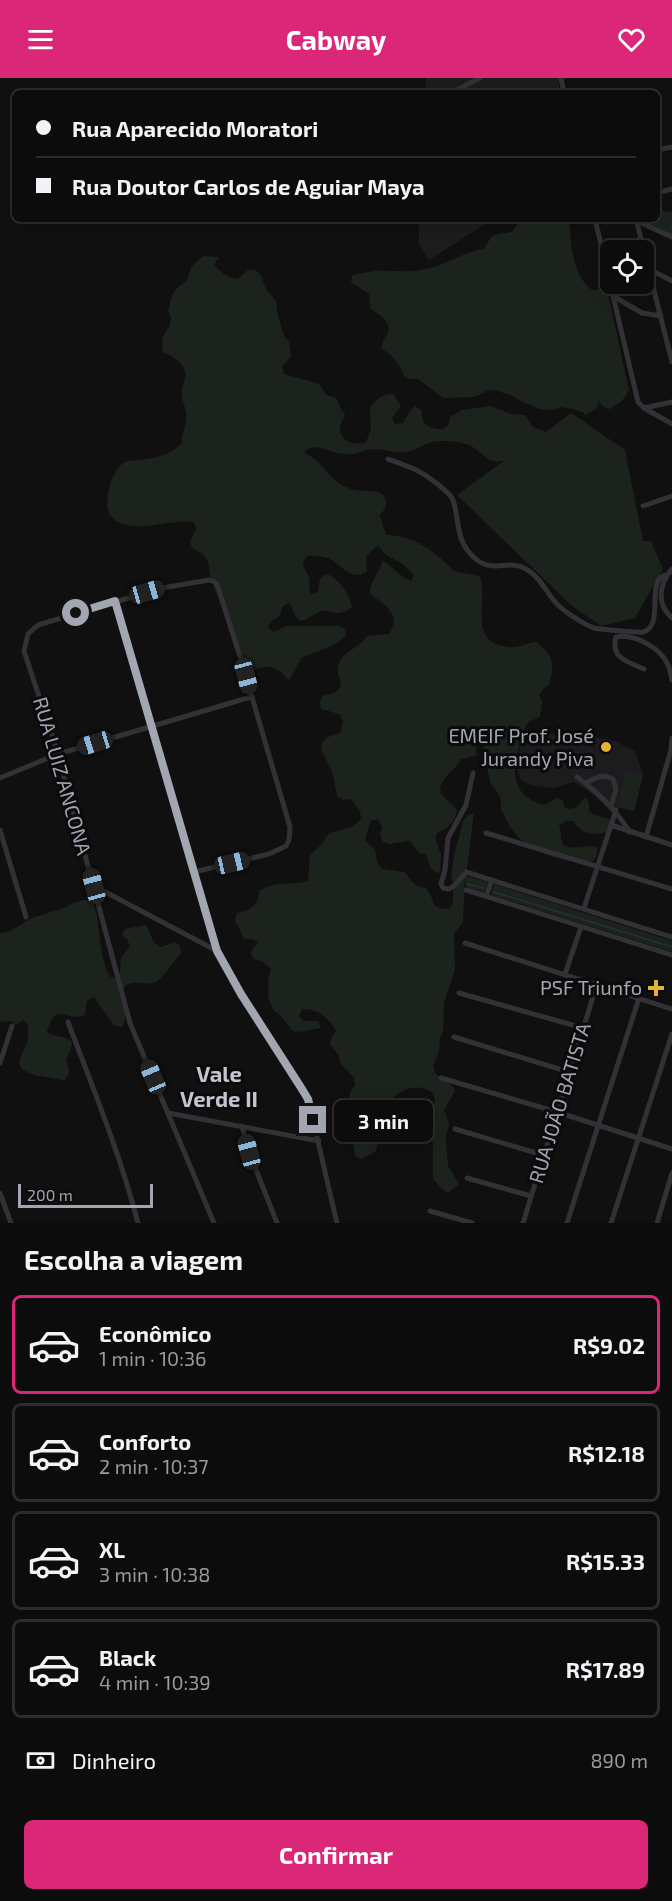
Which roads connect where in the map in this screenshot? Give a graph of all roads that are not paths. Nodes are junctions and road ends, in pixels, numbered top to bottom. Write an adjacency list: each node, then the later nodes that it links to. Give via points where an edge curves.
1 (480, 78): 2 (street)
2 (462, 90)
3 (596, 222): 11 (street)
4 (637, 222): 7 (street)
5 (641, 222): 6 (street)
6 (672, 237)
7 (642, 240)
8 (654, 272): 9 (street)
9 (672, 281)
10 (654, 289): 12 (street)
11 (613, 296): 12 (street, via 642,313); 15 (street, via 638,402)
12 (661, 316): 13 (street)
13 (672, 362)
14 (672, 402): 15 (street)
15 (644, 408): 16 (street)
16 (672, 424)
17 (388, 459): 21 (street, via 419,471 452,498 460,538 477,559 497,567 522,566 540,580 559,607 594,628 636,632 650,629 658,579)
18 (672, 496): 19 (street)
19 (643, 506)
20 (672, 569): 21 (street)
21 (667, 575): 23 (street, via 661,588 661,602)
22 (115, 601): 26 (street, via 162,588 215,582); 27 (street); 29 (street, RUA LUIZ ANCONA, via 38,625 28,633 24,651)
23 (672, 618)
24 (644, 669): 25 (street, via 621,659 616,653 616,637 644,642 657,651 668,664)
25 (672, 680)
26 (251, 697): 27 (street); 43 (street, via 290,826 289,840 286,846 269,854)
27 (152, 726): 29 (street); 43 (street)
28 (672, 738): 39 (street)
29 (58, 754): 32 (street); 45 (street, RUA LUIZ ANCONA)
30 (473, 773): 44 (street, via 466,805 448,838 443,888 455,885 466,872)
31 (577, 777): 33 (street)
32 (0, 778)
33 (586, 783): 34 (street); 34 (street, via 603,776 614,779)
34 (614, 808): 35 (street); 37 (street)
35 (611, 825): 37 (street); 42 (street)
36 (0, 830): 41 (street)
37 (630, 832): 39 (street)
38 (486, 833): 42 (street)
39 (646, 837): 40 (street)
40 (672, 845)
41 (3, 854): 50 (street)
42 (598, 866): 46 (street); 49 (street)
43 (194, 872): 54 (street)
44 (492, 880): 48 (street); 49 (street)
45 (94, 886): 54 (street); 70 (street, RUA LUIZ ANCONA, via 130,1023)
46 (672, 889)
47 (466, 890): 48 (street)
48 (486, 897): 51 (street)
49 (584, 908): 52 (street)
50 (26, 917)
51 (581, 927): 55 (street); 56 (street)
52 (672, 937)
53 (465, 944): 56 (street)
54 (217, 951): 75 (street, via 308,1099)
55 (672, 955)
56 (565, 974): 57 (street)
57 (597, 984): 59 (street); 63 (street, RUA JOÃO BATISTA)
58 (459, 993): 63 (street)
59 (639, 998): 60 (street); 71 (street)
60 (672, 1008)
61 (68, 1022): 86 (street, via 98,1098)
62 (12, 1026): 66 (street)
63 (583, 1028): 67 (street, RUA JOÃO BATISTA)
64 (672, 1034): 74 (street)
65 (454, 1037): 67 (street)
66 (0, 1063)
67 (569, 1072): 69 (street, RUA JOÃO BATISTA)
68 (441, 1078): 69 (street)
69 (557, 1112): 71 (street); 77 (street, RUA JOÃO BATISTA)
70 (168, 1113): 72 (street); 87 (street, RUA LUIZ ANCONA)
71 (597, 1125): 74 (street); 92 (street)
72 (242, 1126): 75 (street); 88 (street)
73 (455, 1129): 77 (street)
74 (639, 1138): 76 (street); 93 (street)
75 (319, 1140): 89 (street)
76 (672, 1149)
77 (543, 1155): 81 (street, RUA JOÃO BATISTA)
78 (672, 1173): 94 (street)
79 (466, 1178): 81 (street)
80 (0, 1193): 83 (street)
81 (531, 1196): 91 (street, RUA JOÃO BATISTA)
82 (0, 1203): 83 (street)
83 (6, 1208): 85 (street)
84 (430, 1211): 90 (street)
85 (11, 1223)
86 (138, 1223)
87 (214, 1223)
88 (277, 1223)
89 (337, 1223)
90 (472, 1223)
91 (523, 1223)
92 (567, 1223)
93 (610, 1223)
94 (657, 1223)

